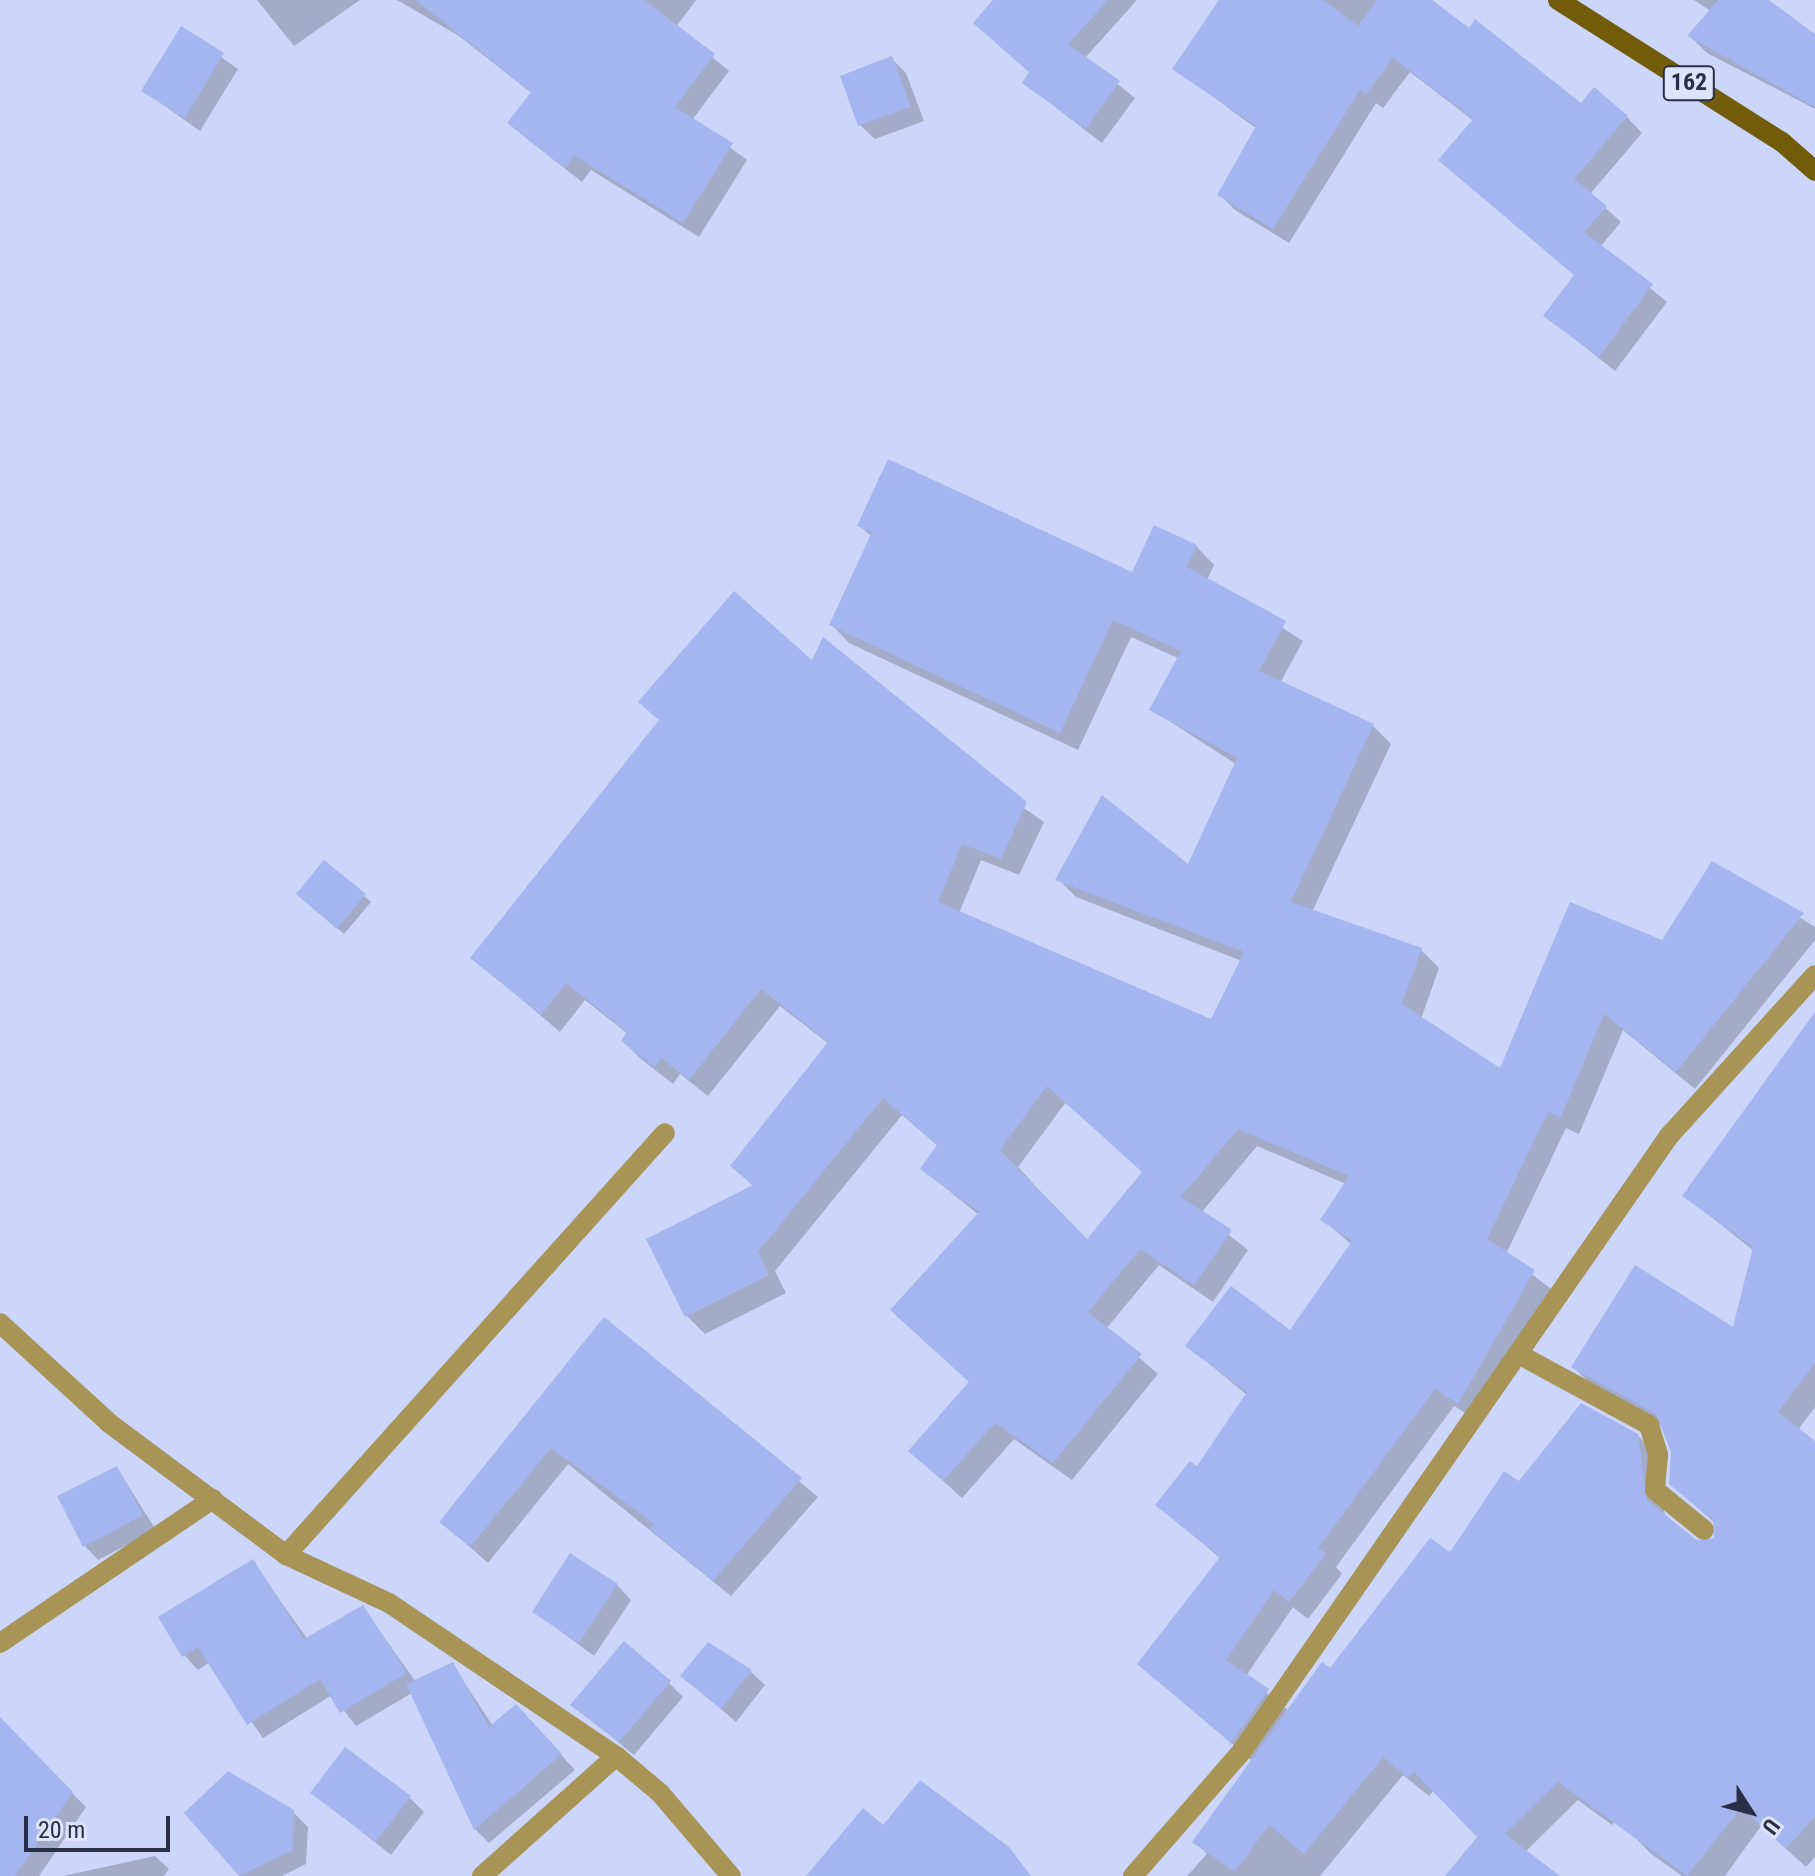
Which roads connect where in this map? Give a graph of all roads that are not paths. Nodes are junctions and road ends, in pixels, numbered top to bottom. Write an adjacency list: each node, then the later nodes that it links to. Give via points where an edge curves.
1 (1558, 0): 2 (main road, 162, via 1782,142)
2 (1815, 171)
3 (1815, 975): 6 (street, via 1669,1136)
4 (665, 1133): 9 (street)
5 (0, 1323): 7 (street, via 109,1423)
6 (1522, 1356): 8 (street, via 1649,1425 1658,1455 1655,1490); 14 (street, via 1242,1751)
7 (213, 1499): 9 (street); 10 (street)
8 (1704, 1530)
9 (286, 1555): 11 (street, via 389,1603)
10 (0, 1643)
11 (616, 1756): 12 (street); 13 (street, via 660,1793)
12 (482, 1876)
13 (731, 1876)
14 (1133, 1876)

